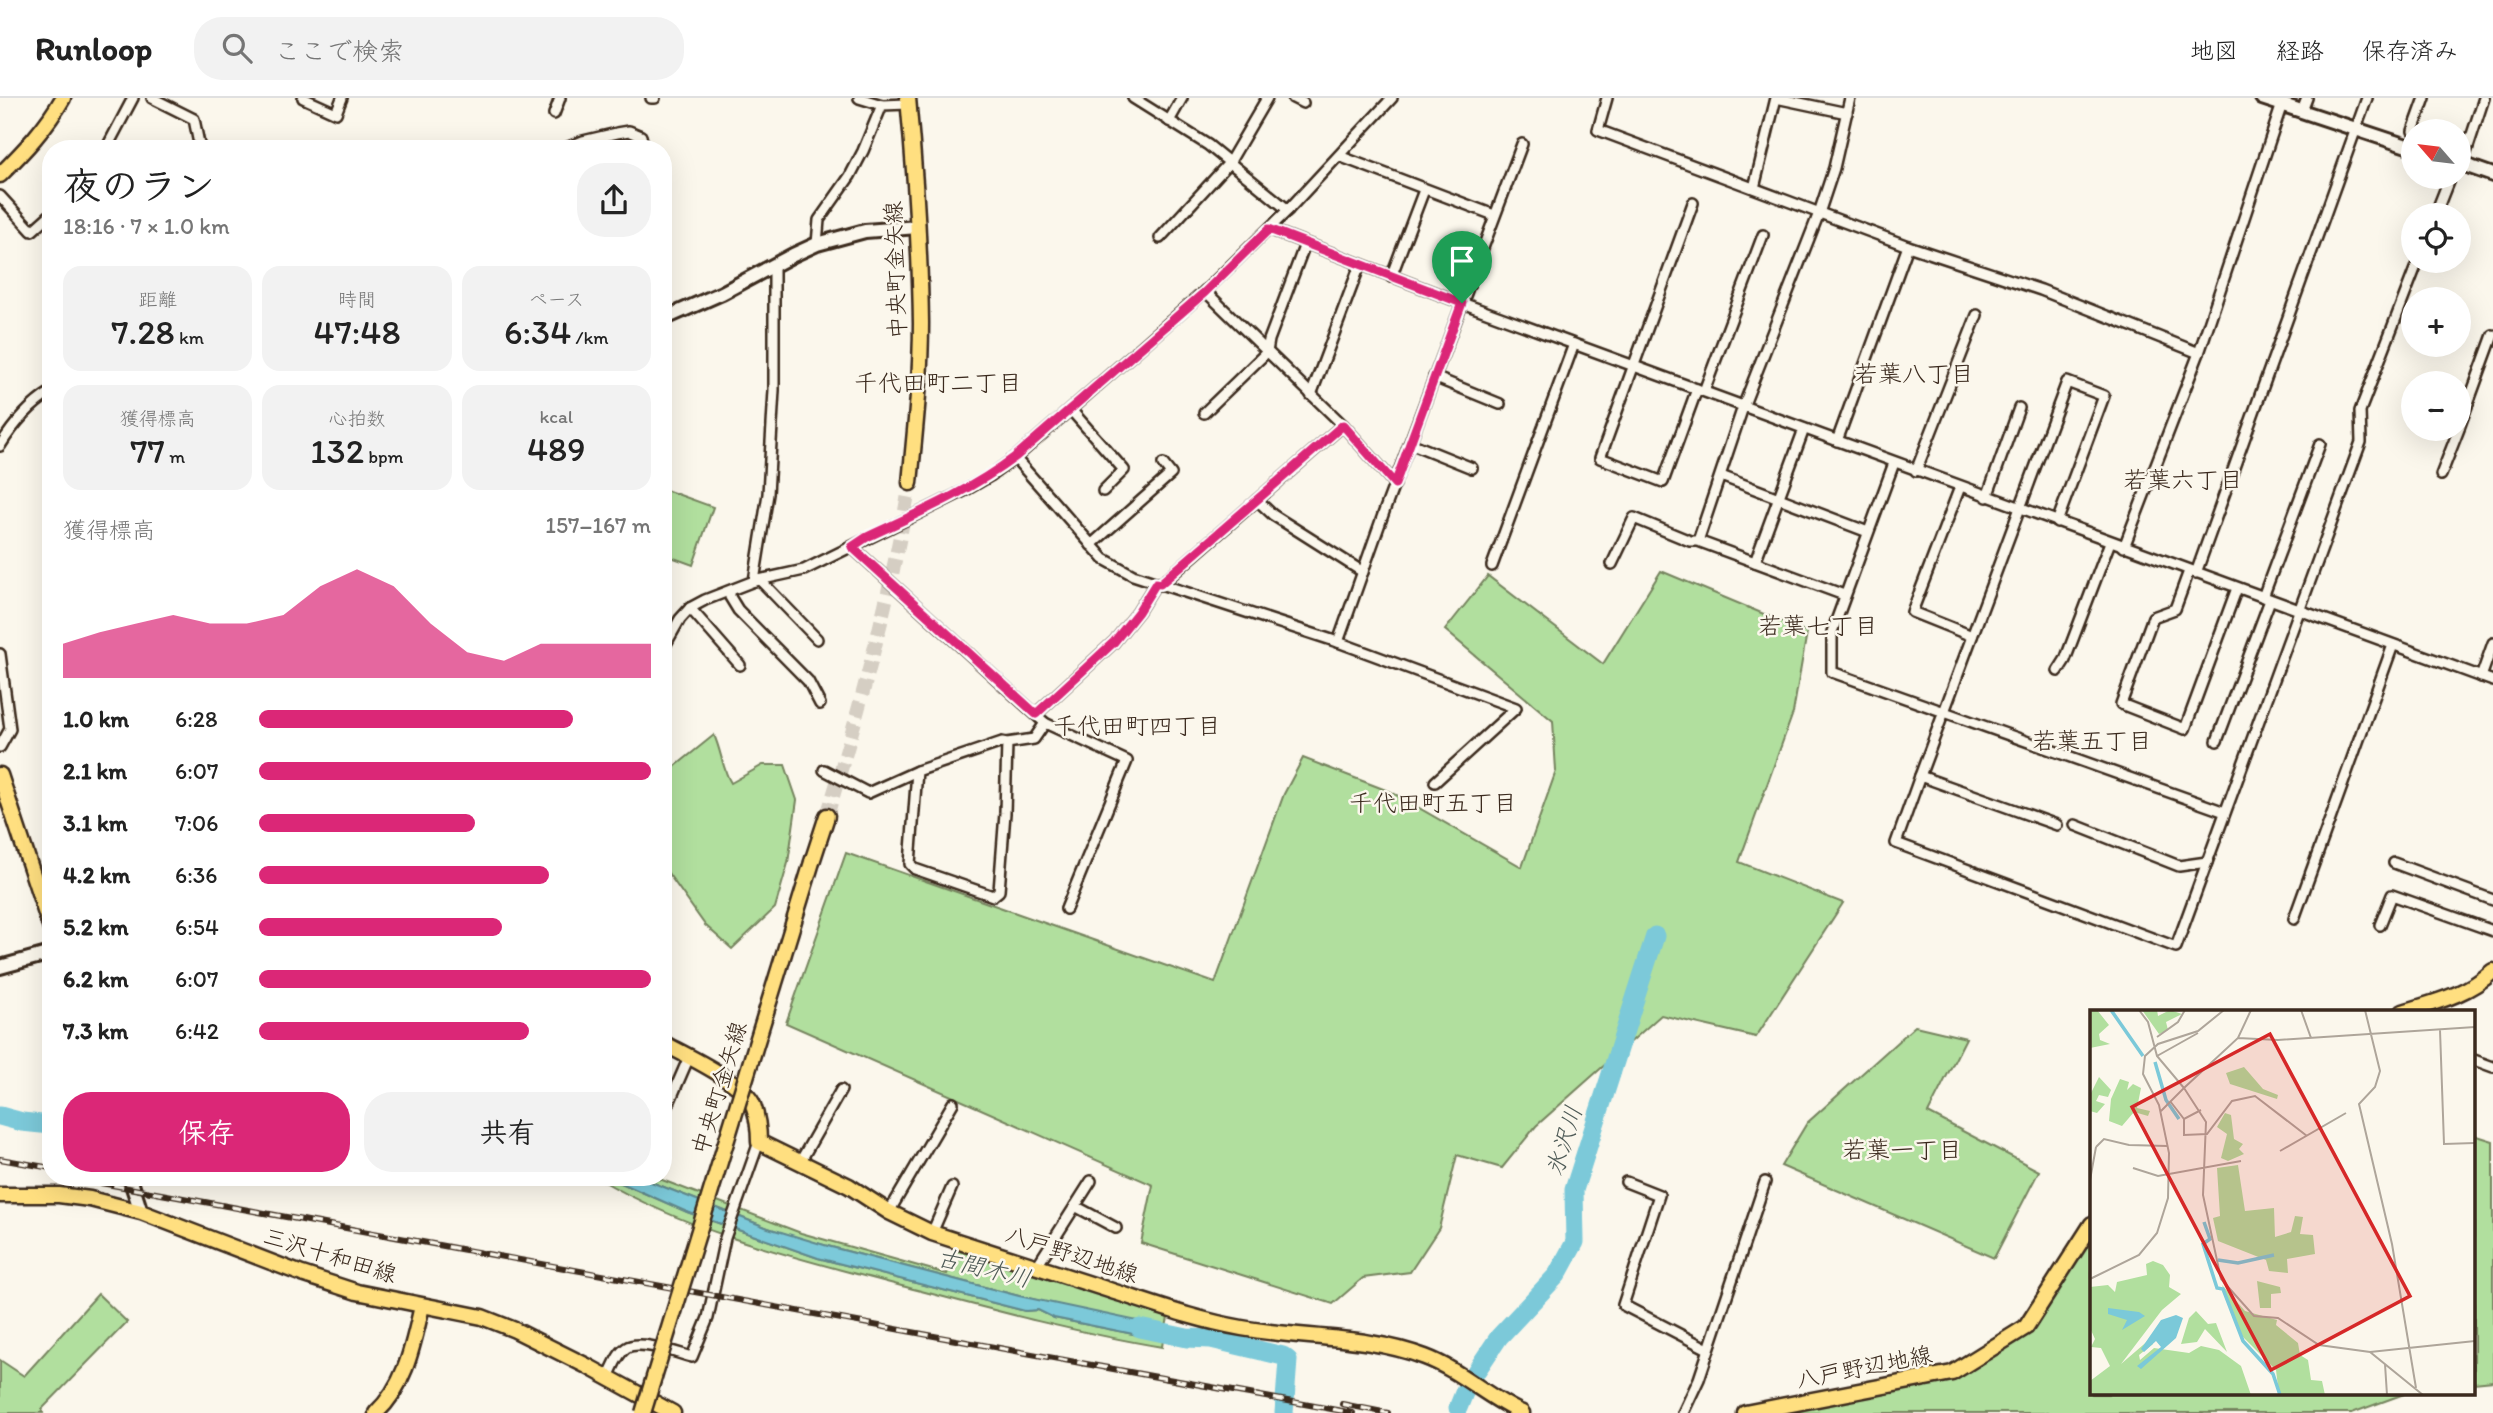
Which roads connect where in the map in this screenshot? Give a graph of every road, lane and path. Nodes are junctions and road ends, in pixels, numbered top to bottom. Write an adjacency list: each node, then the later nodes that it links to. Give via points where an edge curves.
1 (63, 98): 40 (main road, via 52,118)
2 (133, 98): 31 (street)
3 (152, 98): 32 (street, via 194,119)
4 (303, 98): 5 (street, via 336,113)
5 (342, 98)
6 (560, 98): 26 (street)
7 (859, 98): 23 (street)
8 (1133, 98): 28 (street)
9 (1182, 98): 28 (street)
10 (1267, 98): 38 (street)
11 (1293, 98): 21 (street)
12 (1392, 98): 37 (street)
13 (1607, 98): 42 (street, via 1598,130)
14 (1850, 98): 25 (street)
15 (2262, 98): 22 (street)
16 (2307, 98): 24 (street)
17 (2367, 98): 29 (street)
18 (2425, 98): 27 (street)
19 (2484, 98): 30 (street)
20 (908, 101): 23 (street); 50 (main road, 中央町金矢線)
21 (1303, 103)
22 (2282, 104): 24 (street); 68 (street)
23 (882, 105): 54 (street, via 850,176 818,220)
24 (2302, 111): 29 (street)
25 (1847, 113): 42 (street, via 1776,98); 47 (street)
26 (554, 114)
27 (2417, 119)
28 (1169, 121): 38 (street)
29 (2356, 130): 36 (street); 113 (street)
30 (2471, 135)
31 (111, 140)
32 (198, 140)
33 (588, 140): 34 (street, via 629,131)
34 (642, 140)
35 (1522, 144): 48 (street)
36 (2401, 144)
37 (1339, 156): 43 (street); 46 (street)
38 (1229, 163): 46 (street); 53 (street)
39 (2471, 167): 41 (street)
40 (0, 175)
41 (2493, 175)
42 (1754, 188): 47 (street)
43 (1424, 190): 48 (street); 60 (street)
44 (0, 196): 49 (street, via 32,231)
45 (1693, 203): 69 (street)
46 (1288, 210): 51 (street)
47 (1819, 213): 56 (street); 76 (street)
48 (1494, 215): 62 (street)
49 (42, 222)
50 (918, 227): 54 (street, via 865,231); 94 (main road, 中央町金矢線, via 921,324)
51 (1269, 229): 55 (street); 61 (street)
52 (1763, 235): 71 (street)
53 (1160, 238)
54 (817, 244): 57 (street)
55 (1305, 244): 58 (street); 67 (street)
56 (1908, 246): 68 (street, via 2041,290); 82 (street)
57 (775, 265): 63 (street); 114 (street, via 774,390)
58 (1360, 265): 60 (street); 72 (street)
59 (2413, 273): 121 (street, via 2360,411 2361,442)
60 (1391, 277): 62 (street)
61 (1205, 292): 67 (street); 78 (street)
62 (1462, 303): 66 (street); 70 (street)
63 (672, 315)
64 (1977, 315): 91 (street)
65 (2493, 335): 73 (street)
66 (1574, 344): 69 (street); 111 (street)
67 (1267, 352): 72 (street); 79 (street)
68 (2199, 353): 108 (street)
69 (1634, 366): 71 (street); 71 (street, via 1600,458 1663,482)
70 (1434, 377): 75 (street); 84 (street)
71 (1701, 390): 76 (street)
72 (1311, 395): 80 (street)
73 (2471, 395)
74 (42, 398): 86 (street)
75 (1500, 404)
76 (1743, 407): 81 (street); 93 (street)
77 (2019, 408): 98 (street)
78 (1072, 410): 87 (street); 97 (street, via 1124,470)
79 (1204, 413)
80 (1343, 425): 95 (street); 100 (street)
81 (1804, 429): 82 (street); 99 (street)
82 (1837, 441): 88 (street)
83 (2454, 441): 92 (street)
84 (1410, 443): 90 (street); 95 (street)
85 (2320, 444): 119 (street)
86 (0, 446)
87 (1015, 457): 106 (street); 107 (street, via 966,490)
88 (1894, 463): 91 (street); 103 (street)
89 (1163, 464): 106 (street, via 1171,474)
90 (1472, 468)
91 (1916, 471): 96 (street)
92 (2441, 475)
93 (1721, 476): 99 (street); 104 (street)
94 (910, 483)
95 (1395, 484): 112 (street)
96 (1960, 487): 98 (street); 123 (street, via 1912,612)
97 (1103, 491)
98 (1987, 497): 101 (street)
99 (1779, 498): 103 (street); 109 (street)
100 (1257, 500): 112 (street); 115 (street)
101 (2019, 509): 102 (street); 102 (street, via 2067,382 2104,396); 123 (street)
102 (2057, 522): 105 (street)
103 (1868, 532): 118 (street)
104 (1698, 541): 109 (street); 110 (street, via 1634,518)
105 (2110, 542): 108 (street); 130 (street)
106 (1091, 545): 115 (street, via 1104,559)
107 (852, 547): 114 (street, via 804,570); 135 (street)
108 (2124, 547): 113 (street)
109 (1755, 562): 118 (street)
110 (1612, 564)
111 (1492, 566)
112 (1363, 572): 125 (street)
113 (2193, 572): 116 (street); 116 (street, via 2175,609 2153,617 2121,705 2185,729)
114 (757, 581): 117 (street); 124 (street)
115 (1158, 584): 125 (street); 135 (street, via 1114,642)
116 (2236, 588): 119 (street)
117 (730, 591): 120 (street); 133 (street, via 738,610 808,681)
118 (1844, 595): 134 (street, via 1832,632 1832,672)
119 (2266, 598): 121 (street); 137 (street)
120 (690, 608): 122 (street); 129 (street)
121 (2300, 611): 127 (street); 146 (street)
122 (672, 633)
123 (1972, 636): 134 (street)
124 (817, 639)
125 (1338, 642): 144 (street, via 1516,708)
126 (2493, 643): 131 (street)
127 (2393, 645): 131 (street); 155 (street)
128 (0, 654): 139 (street, via 10,729)
129 (740, 665)
130 (2058, 671)
131 (2481, 677): 132 (street)
132 (2493, 681)
133 (820, 704)
134 (1945, 712): 143 (street); 146 (street)
135 (1036, 714): 136 (street)
136 (1045, 723): 138 (street, via 1034,739); 154 (street, via 1127,761)
137 (2217, 741)
138 (1007, 743): 141 (street); 141 (street, via 999,891 993,896 910,864)
139 (0, 747)
140 (824, 770): 141 (street, via 868,793)
141 (917, 772)
142 (0, 775): 145 (main road)
143 (1920, 776): 148 (street); 150 (street, via 1896,843 2176,947)
144 (1435, 782)
145 (3, 796): 153 (main road)
146 (2225, 812): 150 (street)
147 (827, 816): 188 (main road, 中央町金矢線, bridge)
148 (2057, 825)
149 (2075, 825): 150 (street, via 2179,866)
150 (2207, 862)
151 (2394, 863): 152 (street)
152 (2493, 900)
153 (42, 904)
154 (1066, 909)
155 (2294, 919)
156 (2379, 925): 157 (street, via 2392,895)
157 (2493, 931)
158 (42, 955): 159 (street)
159 (0, 967)
160 (2493, 971): 161 (main road, via 2462,993)
161 (2412, 1010)
162 (672, 1048): 163 (main road)
163 (689, 1057): 167 (street); 169 (main road, via 748,1095)
164 (2476, 1061): 165 (street)
165 (2493, 1067)
166 (841, 1090): 170 (street)
167 (672, 1091)
168 (954, 1103): 179 (street)
169 (760, 1142): 170 (main road, 八戸野辺地線); 186 (street, via 725,1238 708,1318 692,1357 642,1344 631,1346 619,1356)
170 (800, 1162): 179 (main road, 八戸野辺地線)
171 (1091, 1181): 177 (street)
172 (1626, 1182): 185 (street, via 1659,1195 1623,1305)
173 (1765, 1182): 185 (street)
174 (133, 1186): 178 (street)
175 (952, 1187): 182 (street)
176 (0, 1195): 178 (main road, 三沢十和田線, via 59,1195)
177 (1075, 1206): 181 (street); 183 (street)
178 (141, 1212): 184 (main road, 三沢十和田線, via 302,1274)
179 (890, 1212): 182 (main road, 八戸野辺地線)
180 (2090, 1227): 192 (main road, 八戸野辺地線, via 2026,1327 1952,1373)
181 (1116, 1228)
182 (932, 1233): 183 (main road, 八戸野辺地線)
183 (1037, 1266): 190 (main road, 八戸野辺地線, via 1216,1323 1411,1352 1455,1372)
184 (422, 1306): 186 (main road, 三沢十和田線, via 482,1317); 187 (main road, via 404,1370)
185 (1709, 1349): 191 (street)
186 (608, 1377): 189 (main road, 三沢十和田線)
187 (376, 1413)
188 (643, 1413)
189 (673, 1413)
190 (1522, 1413)
191 (1683, 1413)
192 (1745, 1413)

